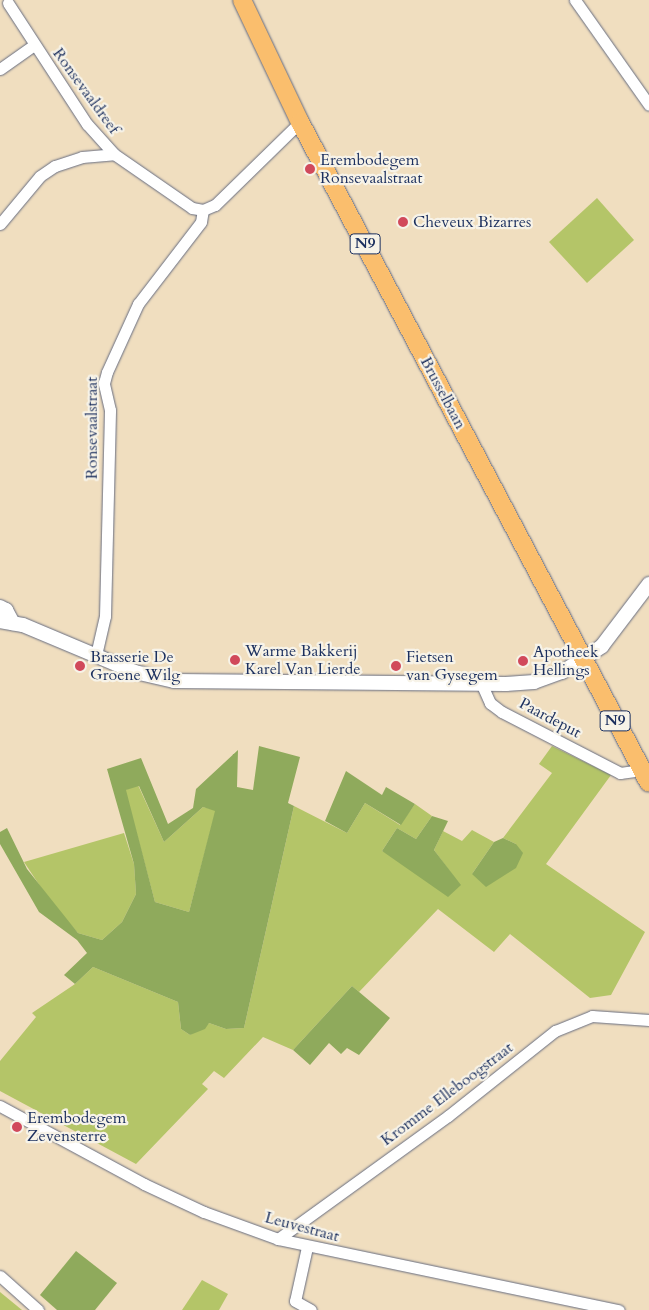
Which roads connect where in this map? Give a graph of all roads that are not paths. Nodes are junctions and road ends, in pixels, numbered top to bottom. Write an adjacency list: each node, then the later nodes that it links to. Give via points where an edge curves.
1 (575, 0): 6 (street)
2 (247, 2): 7 (main road, Brusselbaan / N9)
3 (8, 3): 4 (street, Ronsevaaldreef)
4 (34, 45): 5 (street, Ronsevaaldreef); 8 (street, Ronsevaaldreef, via 87,124)
5 (0, 68)
6 (649, 105)
7 (300, 122): 9 (street, via 215,206); 15 (main road, Brusselbaan / N9)
8 (114, 154): 9 (street, Ronsevaaldreef, via 192,208); 10 (street, Ronsevaaldreef, via 55,166 40,176)
9 (203, 210): 14 (street, Ronsevaalstraat, via 201,222 138,304 106,372 104,383 110,410 105,616)
10 (0, 224)
11 (649, 584): 15 (street, via 602,646)
12 (0, 607): 13 (street, via 6,610)
13 (6, 622): 14 (street)
14 (96, 655): 16 (street, via 142,674 174,681)
15 (583, 659): 16 (street, via 562,672 534,682); 17 (main road, Brusselbaan / N9)
16 (482, 684): 17 (street, Paardeput, via 490,703 502,712 620,774)
17 (645, 776)
18 (649, 1020): 20 (street, Kromme Elleboogstraat, via 592,1016 556,1031 448,1116)
19 (0, 1106): 20 (street, Leuvestraat, via 144,1184 204,1212)
20 (278, 1239): 21 (street, Leuvestraat)
21 (307, 1247): 24 (street, via 295,1301); 25 (street, Leuvestraat)
22 (0, 1276): 23 (street)
23 (38, 1310)
24 (311, 1310)
25 (619, 1310)

